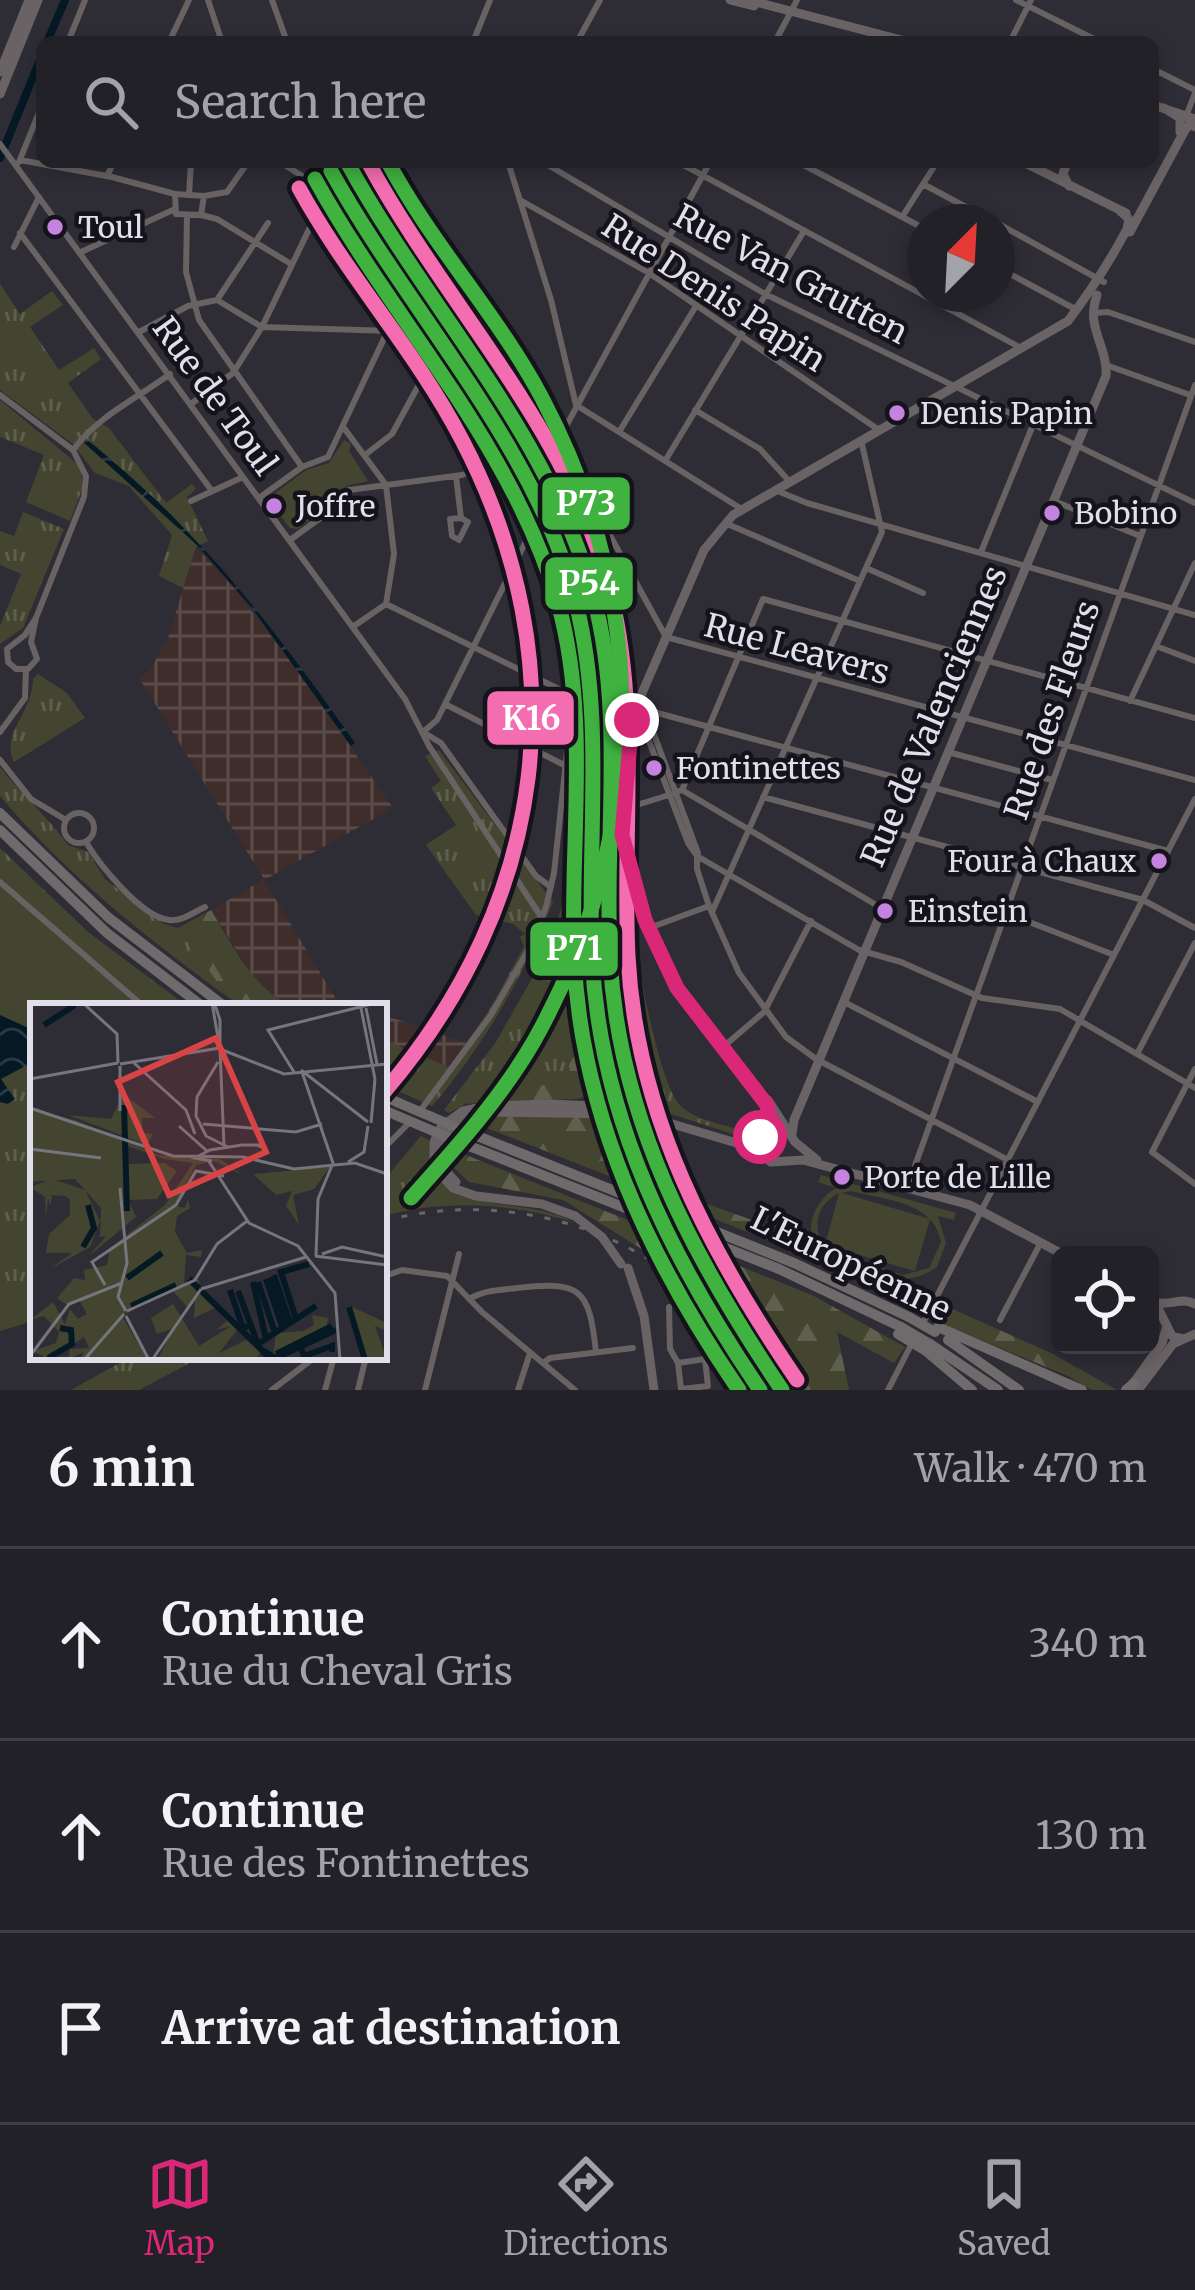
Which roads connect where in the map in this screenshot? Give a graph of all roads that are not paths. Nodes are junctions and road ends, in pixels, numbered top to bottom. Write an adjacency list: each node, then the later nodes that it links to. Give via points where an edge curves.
1 (33, 0): 25 (main road); 28 (main road)
2 (85, 0): 14 (street)
3 (189, 0): 15 (street)
4 (208, 0): 16 (street)
5 (272, 0): 17 (street)
6 (490, 0): 18 (street)
7 (600, 0): 19 (street)
8 (730, 0): 13 (main road)
9 (748, 0): 13 (main road)
10 (797, 0): 13 (street)
11 (1016, 0): 12 (street)
12 (1030, 3): 23 (street); 24 (street)
13 (790, 14): 20 (street); 21 (main road); 22 (main road)
14 (70, 36)
15 (173, 36)
16 (220, 36)
17 (284, 36)
18 (475, 36)
19 (581, 36)
20 (778, 36)
21 (869, 36)
22 (884, 36)
23 (1013, 36)
24 (1089, 36)
25 (0, 72)
26 (1159, 72): 27 (street)
27 (1195, 91): 31 (street)
28 (0, 94)
29 (1159, 107): 31 (main road)
30 (36, 118): 33 (street)
31 (1190, 120): 62 (main road)
32 (0, 144): 33 (street, Rue de Toul)
33 (16, 161): 34 (street); 52 (street, Rue de Toul)
34 (36, 163)
35 (40, 168): 52 (street)
36 (64, 168): 51 (street)
37 (111, 168): 51 (street)
38 (190, 168): 58 (street)
39 (244, 168): 60 (street, via 227,192)
40 (290, 168): 54 (street)
41 (329, 168): 56 (street)
42 (510, 168): 61 (street)
43 (553, 168): 74 (street, Rue Van Grutten)
44 (690, 168): 50 (street)
45 (707, 168): 50 (street)
46 (809, 168): 68 (street)
47 (933, 168): 53 (street)
48 (1035, 168): 55 (main road)
49 (1065, 168): 55 (main road)
50 (703, 175): 71 (street); 74 (street)
51 (107, 176): 57 (street)
52 (29, 181): 59 (street, Rue de Toul)
53 (923, 184): 63 (street); 68 (street)
54 (318, 186)
55 (1069, 186): 65 (main road)
56 (335, 187): 78 (street); 88 (street)
57 (175, 194): 58 (street); 64 (street)
58 (189, 195): 60 (street)
59 (40, 196): 72 (street); 77 (street, Rue de Toul)
60 (204, 196): 67 (street)
61 (520, 200): 79 (street, Rue Denis Papin); 103 (street)
62 (1144, 203): 65 (main road, via 1135,214); 81 (main road)
63 (960, 204)
64 (173, 210): 66 (street); 77 (street)
65 (1120, 211): 81 (main road, via 1129,225)
66 (187, 215): 67 (street); 84 (street)
67 (201, 215): 75 (street)
68 (902, 217): 69 (street)
69 (907, 220)
70 (268, 223): 75 (street)
71 (805, 231): 82 (street); 92 (street)
72 (20, 233): 76 (street); 101 (street)
73 (1015, 233): 81 (street)
74 (669, 237): 79 (street); 82 (street, Rue Van Grutten)
75 (255, 243): 78 (street); 83 (street)
76 (14, 247)
77 (81, 252): 89 (street, Rue de Toul)
78 (291, 265): 87 (street)
79 (649, 273): 85 (street, Rue Denis Papin); 103 (street)
80 (1015, 276): 86 (street)
81 (1101, 281): 86 (main road)
82 (765, 294): 90 (street); 98 (street, Rue Van Grutten)
83 (218, 300): 84 (street); 87 (street)
84 (193, 305): 89 (street); 95 (street)
85 (696, 306): 90 (street, Rue Denis Papin); 108 (street)
86 (1086, 310): 91 (street); 92 (main road); 94 (main road)
87 (262, 327): 88 (street); 95 (street)
88 (387, 330): 93 (street); 106 (street)
89 (139, 332): 96 (street, Rue de Toul)
90 (740, 336): 104 (street); 107 (street, Rue Denis Papin)
91 (1195, 342)
92 (1021, 348): 98 (main road)
93 (433, 359): 112 (street, via 392,434); 113 (street, via 494,421)
94 (1106, 365): 100 (street); 110 (main road, Rue de Valenciennes)
95 (233, 373): 102 (street); 115 (street)
96 (170, 374): 101 (street); 102 (street, Rue de Toul)
97 (1195, 385): 100 (street, Rue des Fleurs)
98 (956, 387): 105 (street, Rue Van Grutten); 107 (main road)
99 (0, 395): 111 (street)
100 (1190, 395): 120 (street, Rue des Fleurs)
101 (139, 397): 111 (street, via 96,422); 122 (street)
102 (191, 404): 117 (street, Rue de Toul)
103 (576, 405): 108 (street); 147 (street, via 558,444)
104 (695, 410): 114 (street); 118 (street, via 760,449)
105 (1034, 424): 110 (street, Rue Van Grutten); 134 (street)
106 (344, 428): 112 (street); 115 (street, via 328,457)
107 (879, 430): 109 (main road)
108 (619, 432): 114 (street)
109 (861, 440): 118 (main road); 131 (street)
110 (1077, 446): 120 (street, Rue Van Grutten); 125 (main road, Rue de Valenciennes)
111 (73, 450): 144 (street, via 86,489)
112 (364, 455): 119 (street)
113 (516, 457): 116 (street); 128 (street)
114 (664, 461): 127 (street)
115 (302, 466): 123 (street)
116 (456, 476): 119 (street); 129 (street)
117 (244, 477): 122 (street); 123 (street, Rue de Toul)
118 (790, 482): 121 (main road)
119 (386, 485): 133 (street, via 349,490); 141 (street, via 394,560)
120 (1158, 486): 126 (street, Rue Van Grutten); 132 (street, Rue des Fleurs)
121 (775, 490): 127 (main road); 131 (street)
122 (212, 491): 124 (street)
123 (259, 498): 133 (street, Rue de Toul)
124 (191, 501)
125 (1053, 501): 132 (street); 136 (main road, Rue de Valenciennes)
126 (1195, 503)
127 (741, 509): 130 (main road)
128 (539, 515): 151 (street); 158 (street, via 568,610)
129 (461, 518)
130 (725, 524): 138 (street); 147 (main road, via 704,550)
131 (882, 524): 134 (street); 137 (street)
132 (1140, 536): 139 (street, Rue des Fleurs)
133 (290, 540): 146 (street, Rue de Toul)
134 (981, 552): 136 (street)
135 (1195, 563): 142 (street)
136 (1027, 565): 139 (street); 154 (main road, Rue de Valenciennes)
137 (866, 568): 138 (street); 140 (street)
138 (860, 581): 145 (street)
139 (1119, 592): 142 (street); 157 (street, Rue des Fleurs)
140 (923, 593)
141 (386, 604): 146 (street); 151 (street)
142 (1173, 609): 143 (street); 150 (street)
143 (1195, 615)
144 (36, 618): 148 (street); 149 (street)
145 (842, 621): 152 (street, via 763,599); 154 (street); 156 (street)
146 (352, 627): 166 (street, Rue de Toul)
147 (666, 637): 152 (street, Rue Leavers); 161 (main road)
148 (21, 639): 149 (street); 155 (street, via 7,657)
149 (31, 642): 155 (street, via 37,657)
150 (1156, 646): 153 (street); 159 (street)
151 (473, 647): 158 (street); 160 (street)
152 (739, 658): 156 (street, Rue Leavers); 164 (street)
153 (1195, 661)
154 (987, 662): 157 (street); 162 (main road, Rue de Valenciennes)
155 (26, 670): 165 (street, via 25,698)
156 (817, 679): 162 (street, Rue Leavers); 170 (street)
157 (1085, 689): 159 (street); 168 (street, Rue des Fleurs)
158 (572, 696): 173 (street)
159 (1130, 701): 163 (street)
160 (445, 704): 166 (street); 173 (street)
161 (642, 713): 164 (street); 167 (street); 169 (main road)
162 (963, 718): 168 (street, Rue Leavers); 171 (main road, Rue de Valenciennes)
163 (1195, 718)
164 (710, 727): 170 (street); 177 (street)
165 (0, 732)
166 (423, 732): 195 (street, Rue de Toul, via 441,743); 223 (street, bridge, via 560,948 604,1084)
167 (654, 744): 169 (street); 177 (street)
168 (1065, 745): 174 (street, Rue des Fleurs); 175 (street, Rue Leavers)
169 (628, 746): 182 (main road)
170 (786, 747): 176 (street); 178 (street)
171 (948, 752): 174 (street); 176 (main road, Rue de Valenciennes)
172 (0, 760): 185 (street, via 28,796)
173 (564, 765): 195 (street)
174 (1052, 780): 184 (street, Rue des Fleurs)
175 (1195, 780)
176 (933, 788): 184 (street); 188 (main road, Rue de Valenciennes)
177 (676, 792): 179 (street); 182 (street); 183 (street); 191 (street)
178 (763, 797): 186 (street); 188 (street)
179 (694, 798): 183 (street); 186 (street)
180 (1195, 799): 190 (street)
181 (0, 809): 187 (highway)
182 (624, 809): 202 (main road, via 623,847)
183 (684, 816): 191 (street)
184 (1040, 816): 190 (street); 192 (street, Rue des Fleurs)
185 (66, 820): 189 (street, via 68,840); 189 (street, via 90,818)
186 (748, 830): 193 (street); 199 (street)
187 (6, 833): 210 (highway, via 107,933); 211 (highway)
188 (912, 837): 192 (street); 199 (main road, Rue de Valenciennes)
189 (86, 842): 197 (street, via 108,875 160,917 176,920)
190 (1168, 851): 196 (street)
191 (697, 854): 193 (street); 198 (street)
192 (1022, 867): 196 (street); 200 (street, Rue des Fleurs)
193 (729, 873): 198 (street); 201 (street)
194 (0, 882): 209 (street)
195 (551, 887): 229 (street, via 531,945 487,1022)
196 (1143, 900): 203 (street); 206 (street)
197 (205, 907)
198 (711, 909): 202 (street); 212 (street)
199 (883, 909): 205 (main road, Rue de Valenciennes)
200 (1006, 913): 206 (street); 207 (street, Rue des Fleurs)
201 (811, 921): 205 (street); 212 (street)
202 (649, 928): 214 (main road, via 677,988)
203 (1195, 928)
204 (1195, 943): 215 (street)
205 (865, 952): 207 (street); 208 (main road, Rue de Valenciennes)
206 (1114, 955): 213 (street)
207 (976, 996): 213 (street, via 1058,1008); 216 (street, Rue des Fleurs)
208 (844, 1002): 216 (street); 217 (main road, Rue de Valenciennes)
209 (140, 1003)
210 (198, 1003)
211 (220, 1003)
212 (764, 1012): 214 (street); 217 (street)
213 (1080, 1020): 215 (street); 222 (street)
214 (723, 1047): 220 (main road)
215 (1137, 1054): 219 (street)
216 (954, 1058): 222 (street); 225 (street, Rue des Fleurs)
217 (819, 1061): 225 (street); 227 (main road, Rue de Valenciennes)
218 (1195, 1069): 219 (street)
219 (1191, 1086): 234 (street, via 1152,1152)
220 (757, 1091): 226 (main road, via 770,1112); 227 (main road)
221 (387, 1097): 243 (highway, L'Européenne, bridge)
222 (1038, 1102): 232 (street)
223 (598, 1109): 228 (main road); 240 (main road, bridge, via 474,1114 450,1126 440,1151 461,1186 574,1212 601,1231); 240 (main road, bridge, via 469,1109 444,1123 434,1142 437,1168 458,1190 574,1216)
224 (387, 1112): 243 (highway, L'Européenne, bridge)
225 (932, 1120): 232 (street); 235 (street, Rue des Fleurs)
226 (764, 1132): 227 (main road); 228 (main road, via 744,1141); 230 (main road)
227 (791, 1135): 231 (main road, Rue de Valenciennes); 233 (main road)
228 (722, 1138): 230 (main road)
229 (387, 1146)
230 (760, 1152): 231 (main road, via 771,1162)
231 (787, 1160): 233 (main road)
232 (1008, 1160): 236 (street)
233 (827, 1166): 235 (main road)
234 (1195, 1184)
235 (908, 1188): 236 (main road)
236 (982, 1210): 237 (main road); 272 (street)
237 (1041, 1242): 238 (main road); 250 (street)
238 (1051, 1248)
239 (459, 1254): 242 (street)
240 (624, 1266): 271 (main road, via 643,1309)
241 (387, 1279): 242 (street, via 402,1270)
242 (453, 1281): 244 (street); 268 (street)
243 (848, 1293): 251 (highway, L'Européenne); 251 (highway)
244 (469, 1299): 256 (street, via 570,1287 589,1305); 257 (street)
245 (1194, 1301): 247 (main road)
246 (1159, 1303): 247 (main road)
247 (1171, 1304): 252 (main road)
248 (669, 1307): 262 (street)
249 (1159, 1315): 252 (main road)
250 (1000, 1320)
251 (904, 1323): 254 (highway, L'Européenne, bridge); 254 (highway, bridge)
252 (1165, 1324): 253 (main road); 263 (main road)
253 (1192, 1336): 263 (main road, via 1175,1342)
254 (932, 1339): 273 (highway); 274 (highway, L'Européenne); 275 (highway, L'Européenne); 276 (highway)
255 (633, 1348): 256 (street)
256 (596, 1352): 261 (street)
257 (530, 1353): 261 (street); 269 (street)
258 (311, 1360): 265 (street)
259 (333, 1360): 266 (street)
260 (365, 1360): 267 (street)
261 (542, 1363): 270 (street)
262 (678, 1363): 264 (street, via 681,1389); 264 (street, via 705,1359 708,1386)
263 (1131, 1388)
264 (694, 1389)
265 (272, 1390)
266 (325, 1390)
267 (358, 1390)
268 (425, 1390)
269 (518, 1390)
270 (575, 1390)
271 (654, 1390)
272 (888, 1390)
273 (972, 1390)
274 (998, 1390)
275 (1019, 1390)
276 (1082, 1390)

